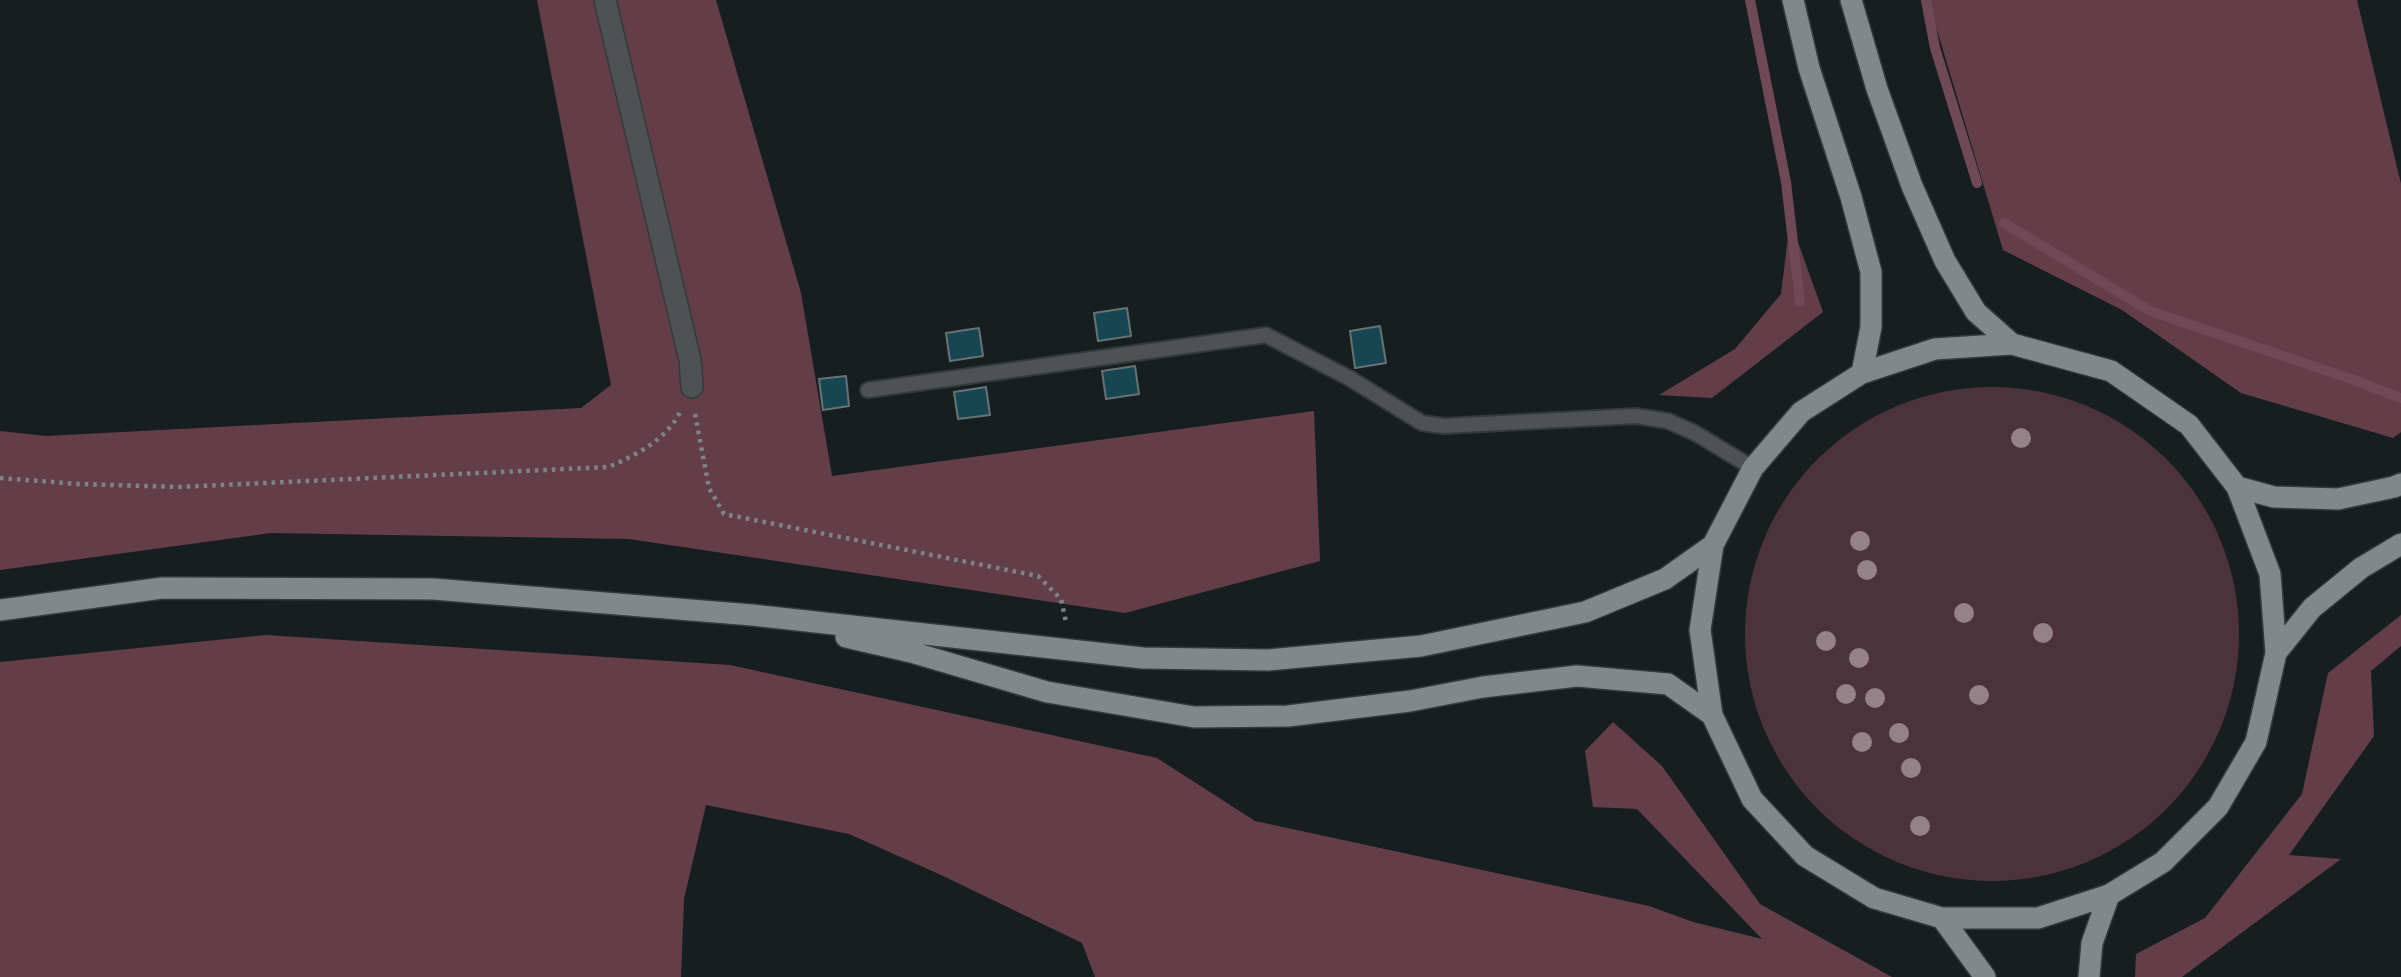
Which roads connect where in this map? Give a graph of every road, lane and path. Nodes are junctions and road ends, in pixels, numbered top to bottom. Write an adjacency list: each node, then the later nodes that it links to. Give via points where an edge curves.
1 (605, 0): 6 (street, via 690,360)
2 (1793, 0): 5 (main road, via 1871,272 1871,327)
3 (1851, 0): 4 (main road, via 1877,89 1945,261 1976,312)
4 (2012, 344): 5 (main road, via 1935,349); 11 (main road, via 2111,371 2189,425)
5 (1862, 373): 8 (main road, via 1801,412)
6 (692, 387): 9 (path, via 677,419 647,449 609,467 178,487); 16 (path, via 709,488 724,514 1038,576 1060,599)
7 (868, 390): 8 (lane, via 1266,335 1422,423 1444,426 1636,416 1668,421 1695,433)
8 (1753, 468): 13 (main road)
9 (0, 478)
10 (2401, 484): 11 (main road, via 2338,499 2274,497)
11 (2237, 487): 17 (main road, via 2270,574)
12 (2401, 544): 17 (main road, via 2361,568 2312,608)
13 (1713, 545): 16 (main road, via 1665,579 1585,612 1421,646 1268,660 1143,658); 18 (main road, via 1700,630)
14 (0, 610): 15 (main road, via 162,588 433,589)
15 (751, 615): 16 (main road); 18 (main road, via 911,652 1047,692 1194,717 1287,716 1577,676 1668,684)
16 (1072, 650)
17 (2276, 653): 19 (main road, via 2256,742 2218,807 2163,862)
18 (1712, 715): 20 (main road, via 1752,799 1805,856 1874,898)
19 (2109, 895): 20 (main road, via 2038,918); 22 (main road, via 2092,943)
20 (1942, 918): 21 (main road)
21 (1985, 977)
22 (2089, 977)

